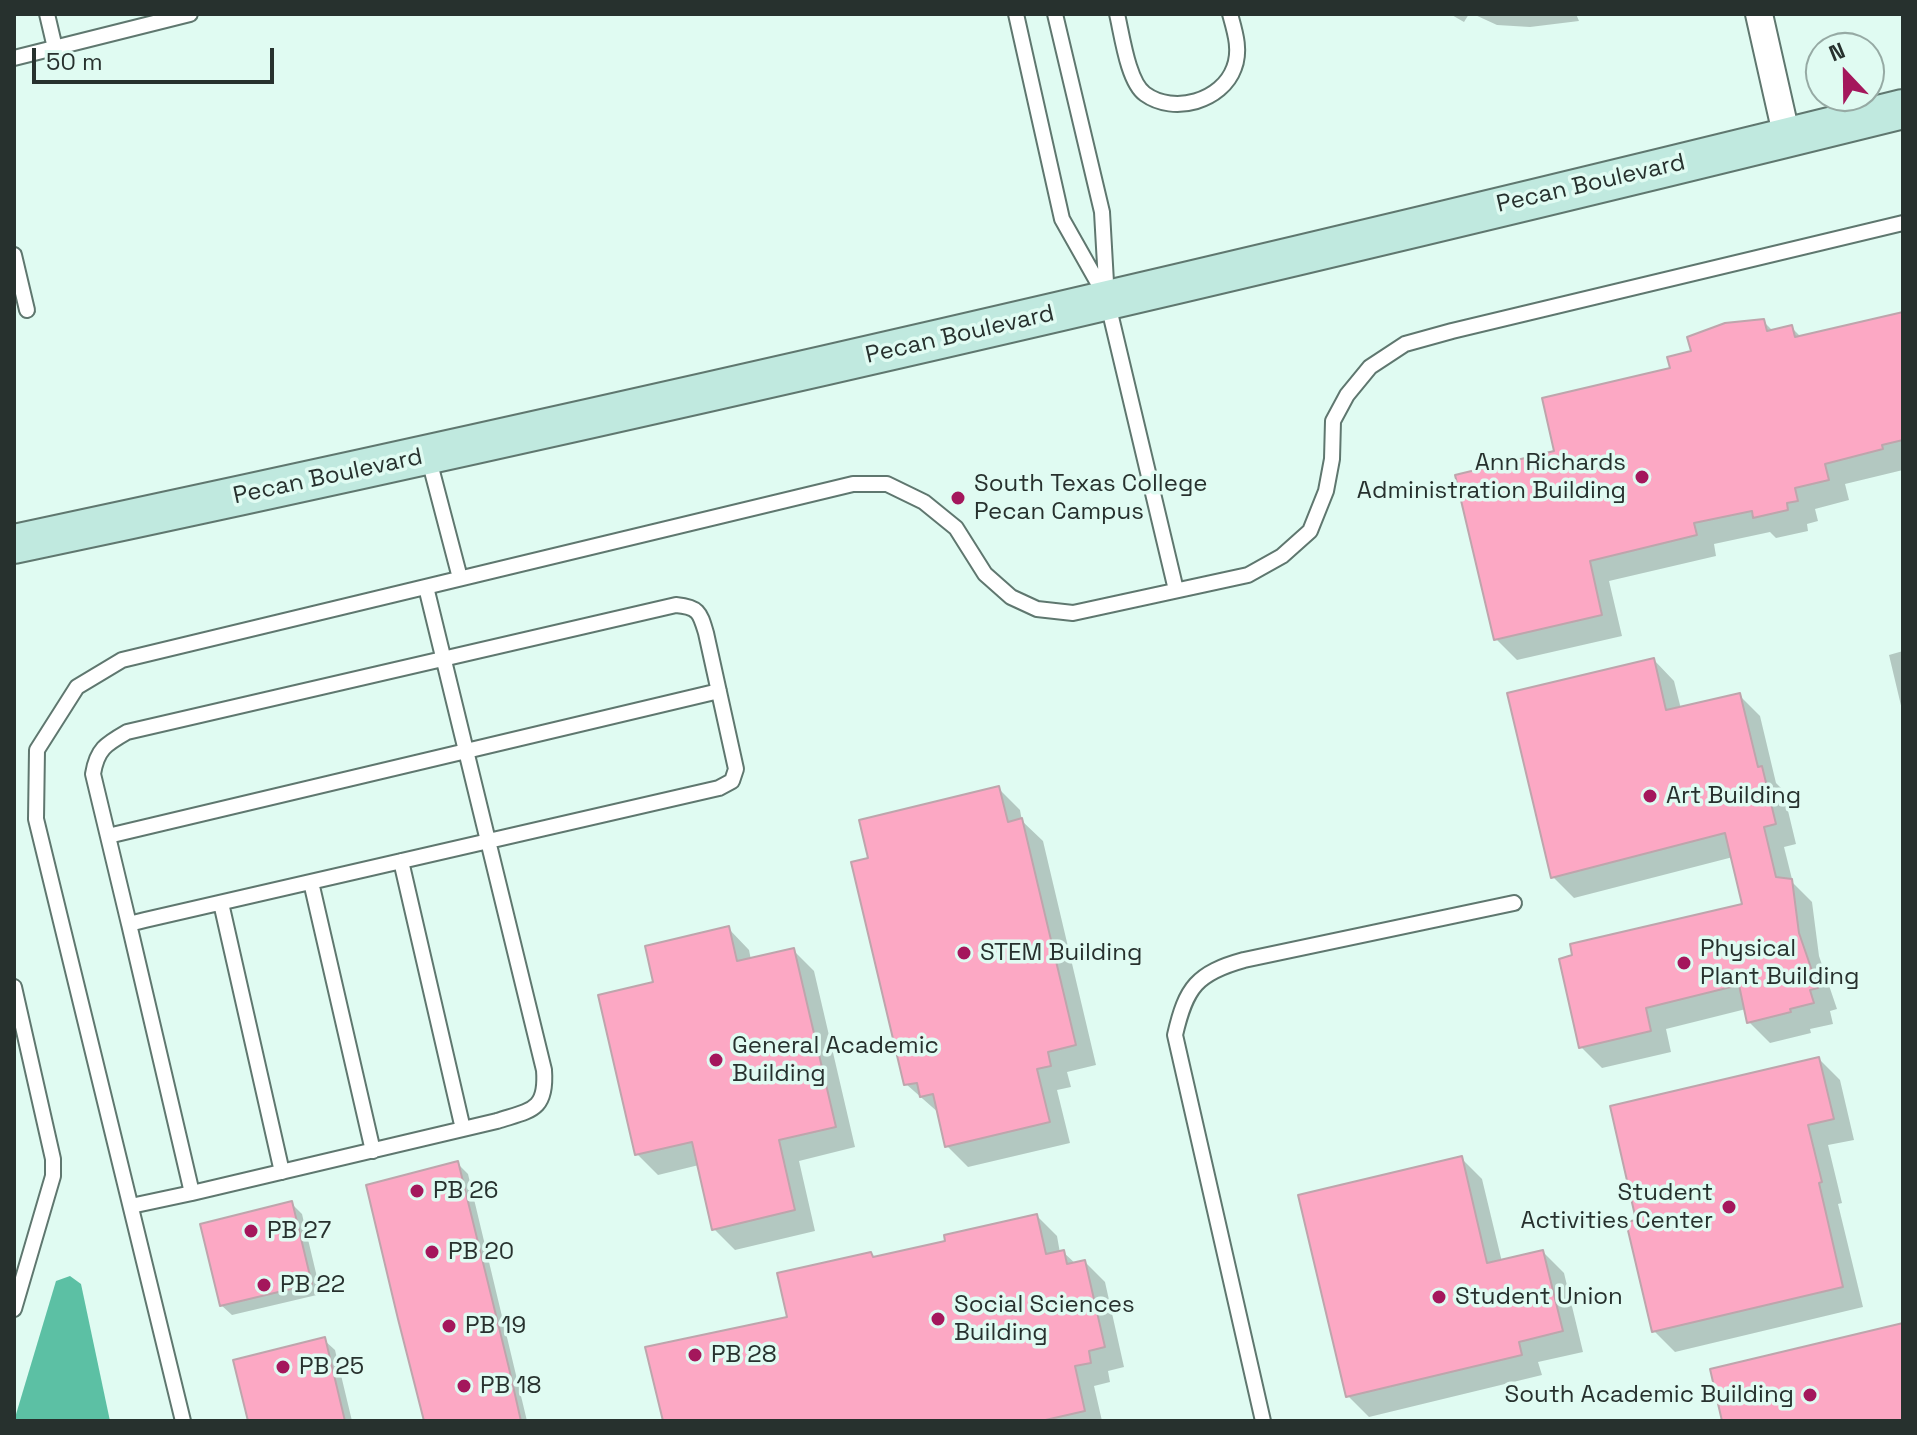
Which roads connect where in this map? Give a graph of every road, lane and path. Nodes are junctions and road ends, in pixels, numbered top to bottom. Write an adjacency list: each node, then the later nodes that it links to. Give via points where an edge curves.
1 (47, 14): 9 (lane)
2 (190, 14): 8 (lane)
3 (1016, 14): 15 (lane, via 1062,219)
4 (1055, 14): 15 (lane, via 1102,212)
5 (1117, 14): 6 (lane, via 1133,77 1144,94 1183,104 1210,96 1234,68 1238,48)
6 (1230, 14)
7 (1759, 14): 12 (street)
8 (145, 19): 9 (lane)
9 (55, 48): 10 (lane)
10 (14, 58)
11 (1903, 109): 12 (main road, Pecan Boulevard)
12 (1787, 138): 15 (main road, Pecan Boulevard)
13 (1903, 223): 21 (lane, via 1405,344 1370,367 1333,421 1326,491 1310,531 1282,556 1248,575)
14 (14, 255): 16 (lane)
15 (1107, 300): 17 (main road, Pecan Boulevard); 21 (lane)
16 (27, 310)
17 (428, 456): 18 (main road, Pecan Boulevard); 19 (lane)
18 (14, 544)
19 (460, 578): 20 (lane); 21 (lane, via 853,484 887,484 924,502 956,528 985,574 1011,597 1037,609 1073,613)
20 (426, 587): 22 (lane); 37 (lane, via 122,660 77,687 37,750 36,819)
21 (1176, 590)
22 (443, 657): 23 (lane, via 690,606 700,614); 24 (lane); 25 (lane, via 127,732 110,742 94,765)
23 (719, 691): 24 (lane); 26 (lane, via 736,769 732,781)
24 (465, 752): 25 (lane); 26 (lane)
25 (108, 836): 31 (lane)
26 (487, 841): 27 (lane); 33 (lane, via 545,1092 537,1106 524,1112)
27 (401, 861): 28 (lane); 33 (lane)
28 (311, 882): 29 (lane); 34 (lane)
29 (221, 903): 31 (lane); 35 (lane)
30 (1514, 903): 40 (lane, via 1214,968 1195,985 1181,1009 1175,1035)
31 (129, 924): 36 (lane)
32 (14, 987): 38 (lane, via 53,1176)
33 (463, 1129): 34 (lane)
34 (373, 1151): 35 (lane)
35 (282, 1172): 36 (lane)
36 (192, 1193): 37 (lane)
37 (131, 1206): 39 (lane)
38 (14, 1309)
39 (183, 1421)
40 (1263, 1421)

